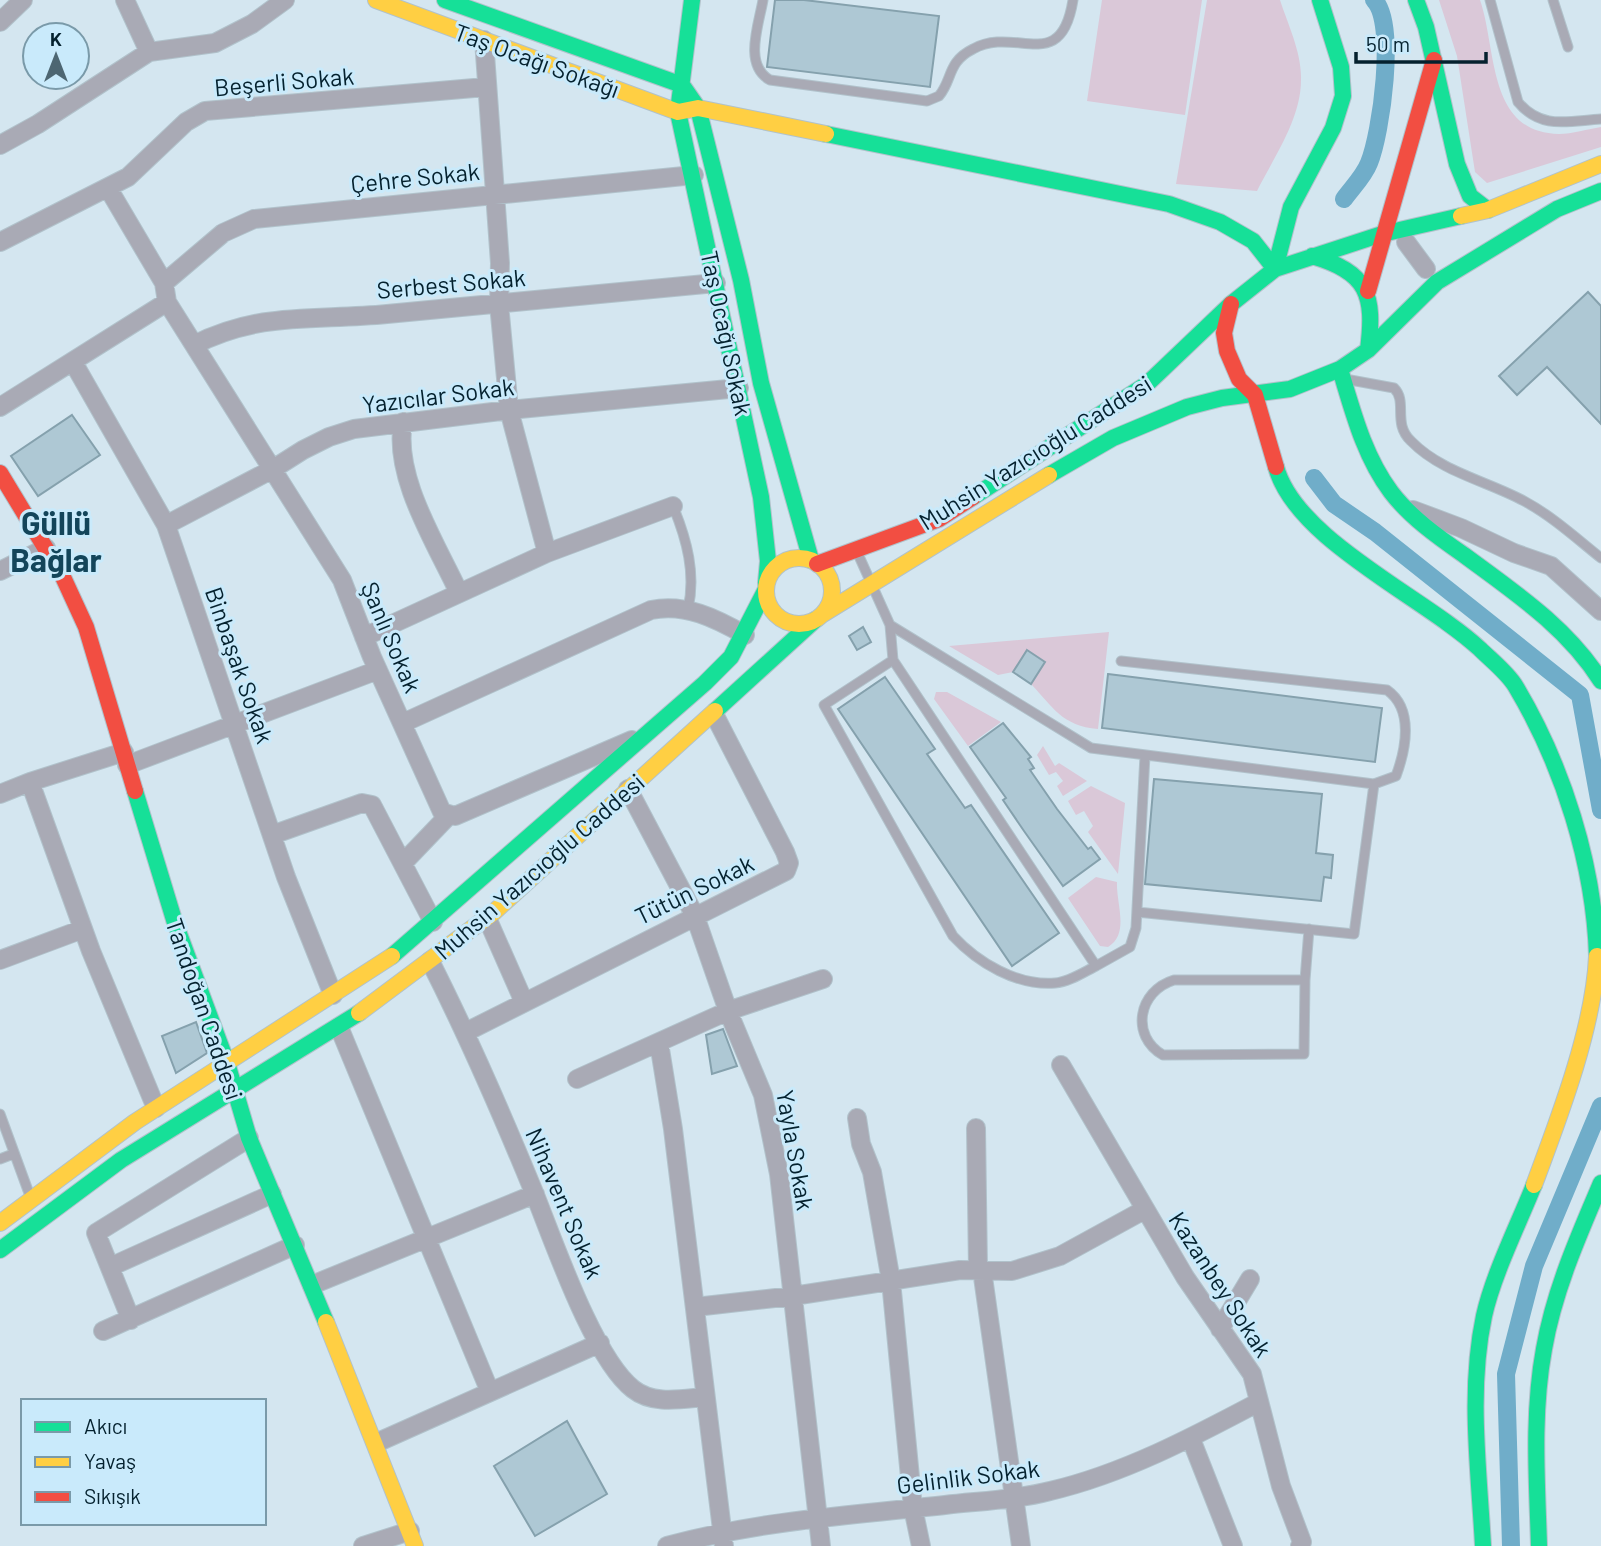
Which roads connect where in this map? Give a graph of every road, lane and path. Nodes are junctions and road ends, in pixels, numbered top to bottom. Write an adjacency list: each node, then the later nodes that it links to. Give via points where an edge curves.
1 (23, 0): 14 (street)
2 (125, 0): 17 (street)
3 (285, 0): 17 (street, via 215,43)
4 (376, 0): 15 (street, Taş Ocağı Sokağı)
5 (445, 0): 13 (street)
6 (692, 0): 19 (street)
7 (763, 0): 8 (lane, via 755,60 770,80 927,101 939,96 952,68 974,48 997,41 1034,46 1059,36 1070,24)
8 (1073, 0)
9 (1320, 0): 36 (street, via 1342,68 1343,96 1329,137 1291,207)
10 (1416, 0): 18 (street)
11 (1490, 0): 23 (lane, via 1518,102 1528,114 1544,121)
12 (1553, 0): 16 (lane)
13 (492, 17): 15 (street); 19 (street)
14 (0, 22)
15 (484, 40): 20 (street); 22 (street, Taş Ocağı Sokağı)
16 (1568, 47)
17 (149, 52): 24 (street)
18 (1434, 60): 31 (street, via 1457,164 1470,196); 32 (street)
19 (682, 85): 21 (street, Taş Ocağı Sokak); 22 (street, Taş Ocağı Sokak)
20 (485, 87): 28 (street, Beşerli Sokak, via 205,111); 29 (street)
21 (698, 108): 22 (street); 26 (street, Taş Ocağı Sokak); 36 (street, via 1169,204 1220,222 1254,241)
22 (678, 112): 27 (street, Taş Ocağı Sokak)
23 (1601, 119)
24 (0, 145)
25 (1601, 164): 31 (street, Muhsin Yazıcıoğlu Caddesi)
26 (716, 172): 27 (street); 38 (street, Taş Ocağı Sokak)
27 (694, 174): 29 (street, Çehre Sokak); 40 (street, Taş Ocağı Sokak)
28 (108, 188): 33 (street, Beşerli Sokak); 39 (street)
29 (495, 193): 39 (street, Çehre Sokak, via 254,219 223,233); 43 (street)
30 (1599, 194): 46 (street, Muhsin Yazıcıoğlu Caddesi, via 1557,209 1437,282)
31 (1488, 210): 32 (street, Muhsin Yazıcıoğlu Caddesi)
32 (1382, 234): 35 (street, Muhsin Yazıcıoğlu Caddesi); 41 (street)
33 (0, 242)
34 (1406, 242): 37 (street)
35 (1312, 256): 36 (street, Muhsin Yazıcıoğlu Caddesi); 41 (street, via 1345,267)
36 (1275, 269): 44 (street, Muhsin Yazıcıoğlu Caddesi)
37 (1426, 270)
38 (741, 280): 40 (street); 49 (street, Taş Ocağı Sokak)
39 (164, 283): 42 (street)
40 (716, 283): 43 (street, Serbest Sokak); 50 (street, Taş Ocağı Sokak)
41 (1368, 291): 46 (street, via 1372,322)
42 (167, 302): 45 (street, Şanlı Sokak); 47 (street)
43 (499, 304): 45 (street, Serbest Sokak, via 267,320 228,329); 53 (street)
44 (1231, 304): 51 (street, via 1224,333 1227,351 1239,379); 61 (street, Muhsin Yazıcıoğlu Caddesi, via 1147,384 939,519)
45 (194, 345): 55 (street, Şanlı Sokak)
46 (1368, 350): 48 (street, Muhsin Yazıcıoğlu Caddesi)
47 (73, 362): 52 (street); 59 (street, Binbaşak Sokak)
48 (1341, 374): 51 (street, Muhsin Yazıcıoğlu Caddesi); 58 (street, via 1363,445); 63 (lane, via 1394,388 1401,399 1400,423 1414,444 1460,474 1527,502)
49 (761, 383): 50 (street); 64 (street, Taş Ocağı Sokak)
50 (739, 388): 53 (street, Yazıcılar Sokak); 67 (street, Taş Ocağı Sokak, via 763,513)
51 (1255, 395): 66 (street, Muhsin Yazıcıoğlu Caddesi, via 1187,407 1113,438); 158 (street, via 1280,483 1308,522 1478,647 1515,685 1558,774 1592,891 1597,959 1579,1049 1565,1104 1478,1341 1475,1382)
52 (0, 407)
53 (509, 410): 54 (street, Yazıcılar Sokak); 62 (street)
54 (402, 422): 55 (street, Yazıcılar Sokak, via 329,437); 68 (street, via 404,471)
55 (273, 469): 59 (street, Yazıcılar Sokak); 74 (street, Şanlı Sokak, via 337,571)
56 (0, 473): 60 (street, Tandoğan Caddesi)
57 (673, 506): 62 (street); 69 (lane, via 691,570)
58 (1403, 506): 70 (street, via 1552,566); 78 (street, via 1577,646)
59 (166, 525): 81 (street, Binbaşak Sokak)
60 (46, 548): 65 (street); 84 (street, Tandoğan Caddesi, via 86,627)
61 (855, 549): 64 (street, Muhsin Yazıcıoğlu Caddesi); 66 (lane)
62 (547, 553): 68 (street)
63 (1601, 558)
64 (814, 562): 67 (street, via 787,560 770,573); 71 (street, via 825,570 832,588 832,597)
65 (0, 571)
66 (871, 585): 71 (street, Muhsin Yazıcıoğlu Caddesi); 72 (lane)
67 (766, 587): 71 (street, via 769,607 781,620 797,624); 73 (street, Muhsin Yazıcıoğlu Caddesi)
68 (459, 593): 74 (street)
69 (688, 609): 73 (street); 80 (street, via 667,607 633,617)
70 (1601, 611)
71 (819, 617): 79 (street, Muhsin Yazıcıoğlu Caddesi)
72 (890, 625): 75 (lane); 83 (lane, via 1091,748)
73 (745, 635): 82 (street, Muhsin Yazıcıoğlu Caddesi, via 705,683)
74 (364, 637): 77 (street, Şanlı Sokak)
75 (893, 660): 101 (lane); 101 (lane, via 824,705 953,936 985,964 1038,982 1057,983)
76 (1121, 660): 86 (lane, via 1387,690 1401,704 1404,739 1396,776)
77 (377, 670): 80 (street, Şanlı Sokak); 81 (street)
78 (1601, 681)
79 (714, 714): 87 (street, Muhsin Yazıcıoğlu Caddesi); 93 (street, Tütün Sokak, via 789,863 786,872)
80 (402, 723): 89 (street, Şanlı Sokak, via 442,812)
81 (235, 726): 84 (street); 90 (street, Binbaşak Sokak)
82 (645, 734): 89 (street); 95 (street, Muhsin Yazıcıoğlu Caddesi)
83 (1145, 755): 86 (lane); 92 (lane)
84 (125, 759): 85 (street); 110 (street, Tandoğan Caddesi, via 175,923)
85 (30, 782): 88 (street); 96 (street)
86 (1374, 784): 97 (lane, via 1354,934)
87 (628, 789): 93 (street, Yayla Sokak); 94 (street, Muhsin Yazıcıoğlu Caddesi)
88 (0, 794)
89 (449, 816): 91 (street)
90 (272, 835): 91 (street, via 362,803 372,805); 104 (street, Binbaşak Sokak)
91 (402, 863): 95 (street)
92 (1136, 912): 97 (lane); 101 (lane, via 1130,947)
93 (695, 916): 105 (street, Tütün Sokak); 106 (street, Yayla Sokak)
94 (487, 918): 98 (street, Muhsin Yazıcıoğlu Caddesi); 105 (street)
95 (433, 922): 98 (street); 104 (street, Muhsin Yazıcıoğlu Caddesi)
96 (83, 929): 99 (street); 114 (street)
97 (1309, 929): 103 (lane)
98 (446, 950): 100 (street, Muhsin Yazıcıoğlu Caddesi)
99 (0, 960)
100 (430, 961): 107 (street, Muhsin Yazıcıoğlu Caddesi); 108 (street, Nihavent Sokak)
101 (1096, 966)
102 (823, 979): 106 (street)
103 (1305, 980): 103 (lane, via 1174,980 1158,985 1146,1000 1145,1034 1151,1048 1163,1055 1304,1054)
104 (333, 995): 110 (street, Muhsin Yazıcıoğlu Caddesi)
105 (524, 1002): 108 (street, Tütün Sokak)
106 (728, 1011): 109 (street); 135 (street, Yayla Sokak, via 769,1115)
107 (339, 1027): 113 (street, Muhsin Yazıcıoğlu Caddesi); 127 (street)
108 (466, 1032): 123 (street, Nihavent Sokak)
109 (659, 1044): 112 (street); 136 (street)
110 (227, 1062): 113 (street, Tandoğan Caddesi); 114 (street, Muhsin Yazıcıoğlu Caddesi)
111 (1061, 1065): 125 (street, Kazanbey Sokak)
112 (577, 1079)
113 (233, 1091): 118 (street, Tandoğan Caddesi); 129 (street, Muhsin Yazıcıoğlu Caddesi, via 75,1190)
114 (156, 1108): 124 (street, Muhsin Yazıcıoğlu Caddesi)
115 (0, 1114): 119 (lane)
116 (857, 1118): 133 (street, via 872,1172)
117 (976, 1128): 131 (street)
118 (249, 1138): 122 (street, Tandoğan Caddesi); 130 (street, via 96,1233)
119 (13, 1154): 120 (lane); 124 (lane)
120 (0, 1159)
121 (1601, 1183): 159 (street, via 1570,1260 1544,1347 1539,1384)
122 (272, 1194): 128 (street, Tandoğan Caddesi); 130 (street)
123 (535, 1194): 127 (street); 140 (street, Nihavent Sokak)
124 (31, 1197): 126 (street, Muhsin Yazıcıoğlu Caddesi)
125 (1144, 1210): 131 (street, via 1060,1256 996,1273); 138 (street, Kazanbey Sokak)
126 (0, 1223)
127 (427, 1237): 134 (street); 141 (street)
128 (295, 1245): 134 (street, Tandoğan Caddesi); 137 (street)
129 (0, 1250)
130 (110, 1266): 137 (street)
131 (980, 1269): 133 (street); 146 (street)
132 (1250, 1279): 138 (street)
133 (891, 1281): 135 (street); 147 (street)
134 (312, 1285): 145 (street, Tandoğan Caddesi)
135 (793, 1296): 136 (street); 148 (street, Yayla Sokak)
136 (695, 1307): 142 (street)
137 (131, 1320): 139 (street)
138 (1220, 1329): 143 (street, Kazanbey Sokak, via 1245,1361)
139 (103, 1331)
140 (600, 1343): 141 (street); 142 (street, Nihavent Sokak, via 619,1375 648,1398)
141 (490, 1392): 145 (street)
142 (705, 1397): 150 (street)
143 (1259, 1402): 144 (street, Gelinlik Sokak); 157 (street, Kazanbey Sokak)
144 (1191, 1439): 146 (street, Gelinlik Sokak, via 1100,1476); 156 (street)
145 (376, 1443): 149 (street, Tandoğan Caddesi)
146 (1014, 1497): 147 (street, Gelinlik Sokak); 155 (street)
147 (912, 1508): 148 (street, Gelinlik Sokak); 154 (street)
148 (818, 1518): 150 (street, Gelinlik Sokak); 153 (street, Yayla Sokak)
149 (413, 1538): 151 (street)
150 (722, 1539): 152 (street, Gelinlik Sokak)
151 (363, 1546)
152 (667, 1546)
153 (821, 1546)
154 (921, 1546)
155 (1021, 1546)
156 (1233, 1546)
157 (1300, 1546)
158 (1483, 1546)
159 (1539, 1546)

